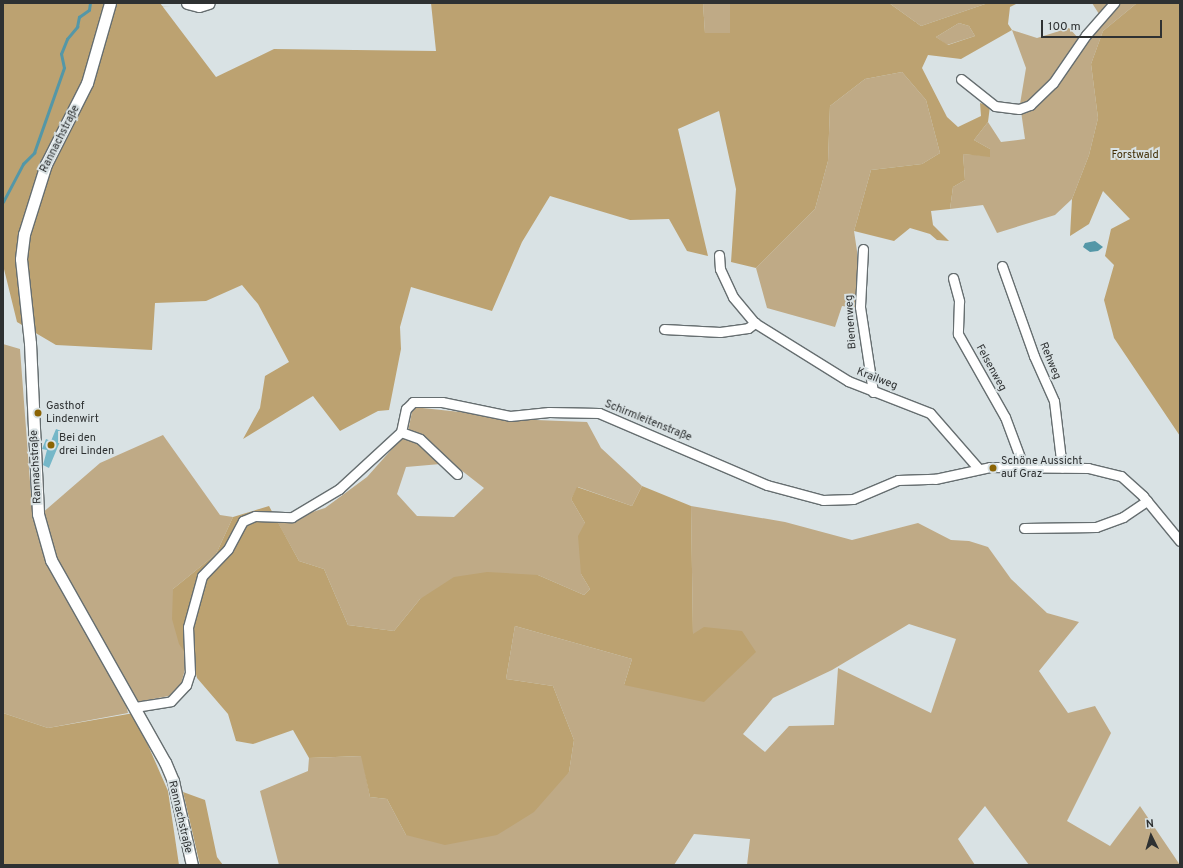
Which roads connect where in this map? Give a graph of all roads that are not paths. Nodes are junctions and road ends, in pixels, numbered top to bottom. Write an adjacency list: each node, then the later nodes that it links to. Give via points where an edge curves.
1 (110, 3): 21 (street, Rannachstraße, via 87,83 46,164 32,199 21,259 30,343 40,527 57,572)
2 (187, 3): 3 (street, via 199,6)
3 (209, 3)
4 (1114, 3): 5 (street, via 1086,35 1053,83 1030,105 1019,109 995,106)
5 (961, 79)
6 (863, 249): 12 (street, Bienenweg, via 860,308)
7 (719, 255): 10 (street, Krailweg, via 720,269 733,297)
8 (1002, 266): 16 (street, Rehweg, via 1031,348 1054,401)
9 (953, 278): 15 (street, Felsenweg, via 959,301 958,334 1005,417)
10 (756, 324): 11 (street, via 748,328 720,332); 12 (street, Krailweg, via 848,381)
11 (664, 329)
12 (873, 392): 14 (street, Krailweg, via 916,405 930,413)
13 (401, 432): 14 (street, Schirmleitenstraße, via 406,409 413,402 442,402 510,416 549,412 600,413 767,485 823,500 853,499 898,480 935,479); 17 (street, via 420,439); 21 (street, via 350,480 299,514 292,517 255,516 243,521 228,549 202,576 188,627 190,674 186,685 171,701)
14 (978, 468): 15 (street, Schirmleitenstraße)
15 (1024, 468): 16 (street, Schirmleitenstraße)
16 (1062, 468): 18 (street, Schirmleitenstraße, via 1088,468 1121,476)
17 (457, 474)
18 (1147, 501): 19 (street, via 1123,517 1096,527); 20 (street, Schirmleitenstraße)
19 (1024, 528)
20 (1180, 541)
21 (135, 707): 22 (street, Rannachstraße, via 156,742 173,781)
22 (192, 865)

